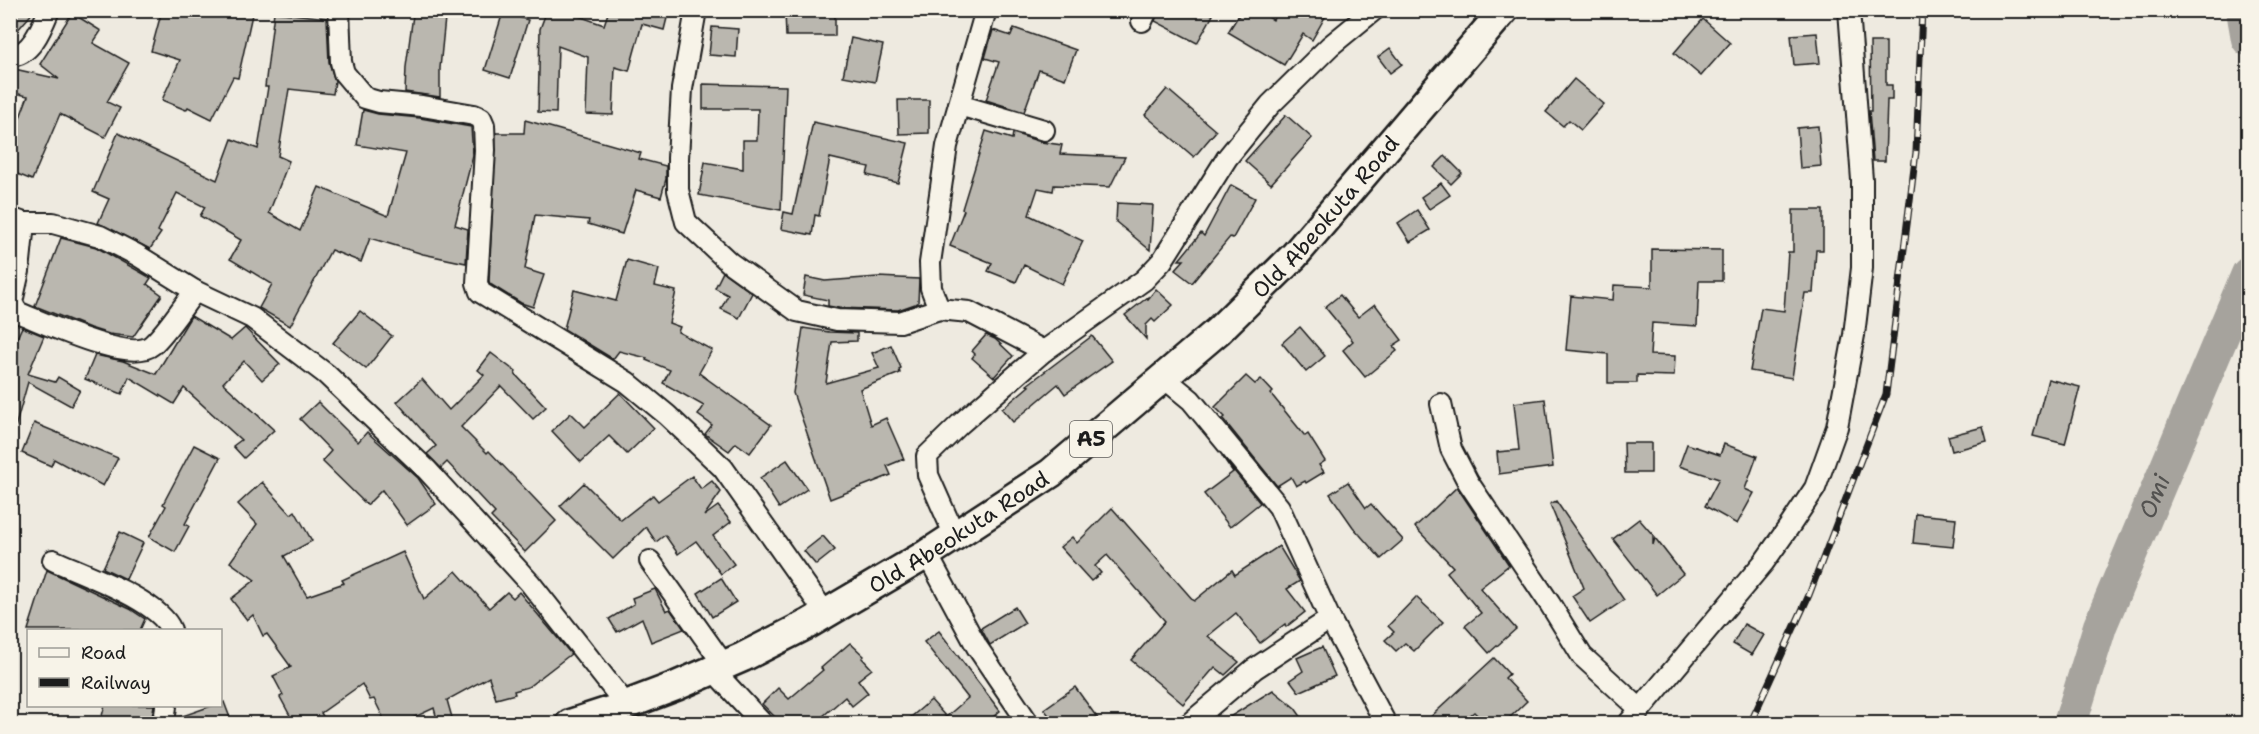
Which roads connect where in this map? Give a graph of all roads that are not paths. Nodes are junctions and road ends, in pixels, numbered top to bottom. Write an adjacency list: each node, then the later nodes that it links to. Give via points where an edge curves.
1 (49, 10): 8 (street, via 28,48)
2 (339, 10): 21 (street, via 344,73 365,98 481,118 484,174 477,283 480,292 627,382 667,415 723,468)
3 (696, 10): 13 (street, via 682,89 678,158 678,190 686,222 730,263 797,311 837,320 900,322)
4 (986, 10): 9 (street)
5 (1374, 10): 14 (street, via 1330,46 1270,105 1227,158 1162,261 1144,280)
6 (1504, 10): 15 (highway, Old Abeokuta Road / A5, via 1294,256 1218,331)
7 (1850, 10): 27 (street, via 1862,180 1862,268 1837,427 1815,488 1791,524 1764,562)
8 (10, 56)
9 (959, 105): 10 (street); 13 (street, via 947,146 930,263 931,288)
10 (1044, 130)
11 (17, 220): 12 (street, via 53,223 100,236); 12 (street, via 19,271 12,302 17,312 72,335 130,352 142,351 152,345)
12 (195, 291): 25 (street, via 252,318 326,374 419,462 530,583)
13 (939, 309): 14 (street, via 969,312)
14 (1044, 351): 17 (street, via 927,456 928,475)
15 (1162, 377): 17 (highway, Old Abeokuta Road / A5, via 1051,473); 22 (street, via 1191,400 1279,507)
16 (1441, 404): 27 (street, via 1451,448 1468,482 1582,656)
17 (955, 536): 18 (highway, Old Abeokuta Road / A5)
18 (927, 554): 21 (highway, Old Abeokuta Road / A5); 31 (street, via 977,647)
19 (53, 560): 23 (street, via 143,601 168,621)
20 (650, 561): 24 (street)
21 (826, 614): 24 (highway, Old Abeokuta Road / A5)
22 (1330, 619): 32 (street, via 1254,669); 33 (street)
23 (171, 629)
24 (718, 667): 25 (highway, Old Abeokuta Road / A5); 30 (street)
25 (626, 705): 29 (highway, Old Abeokuta Road / A5)
26 (166, 707): 28 (street)
27 (1634, 716)
28 (164, 723)
29 (570, 723)
30 (763, 723)
31 (1029, 723)
32 (1189, 723)
33 (1386, 723)

